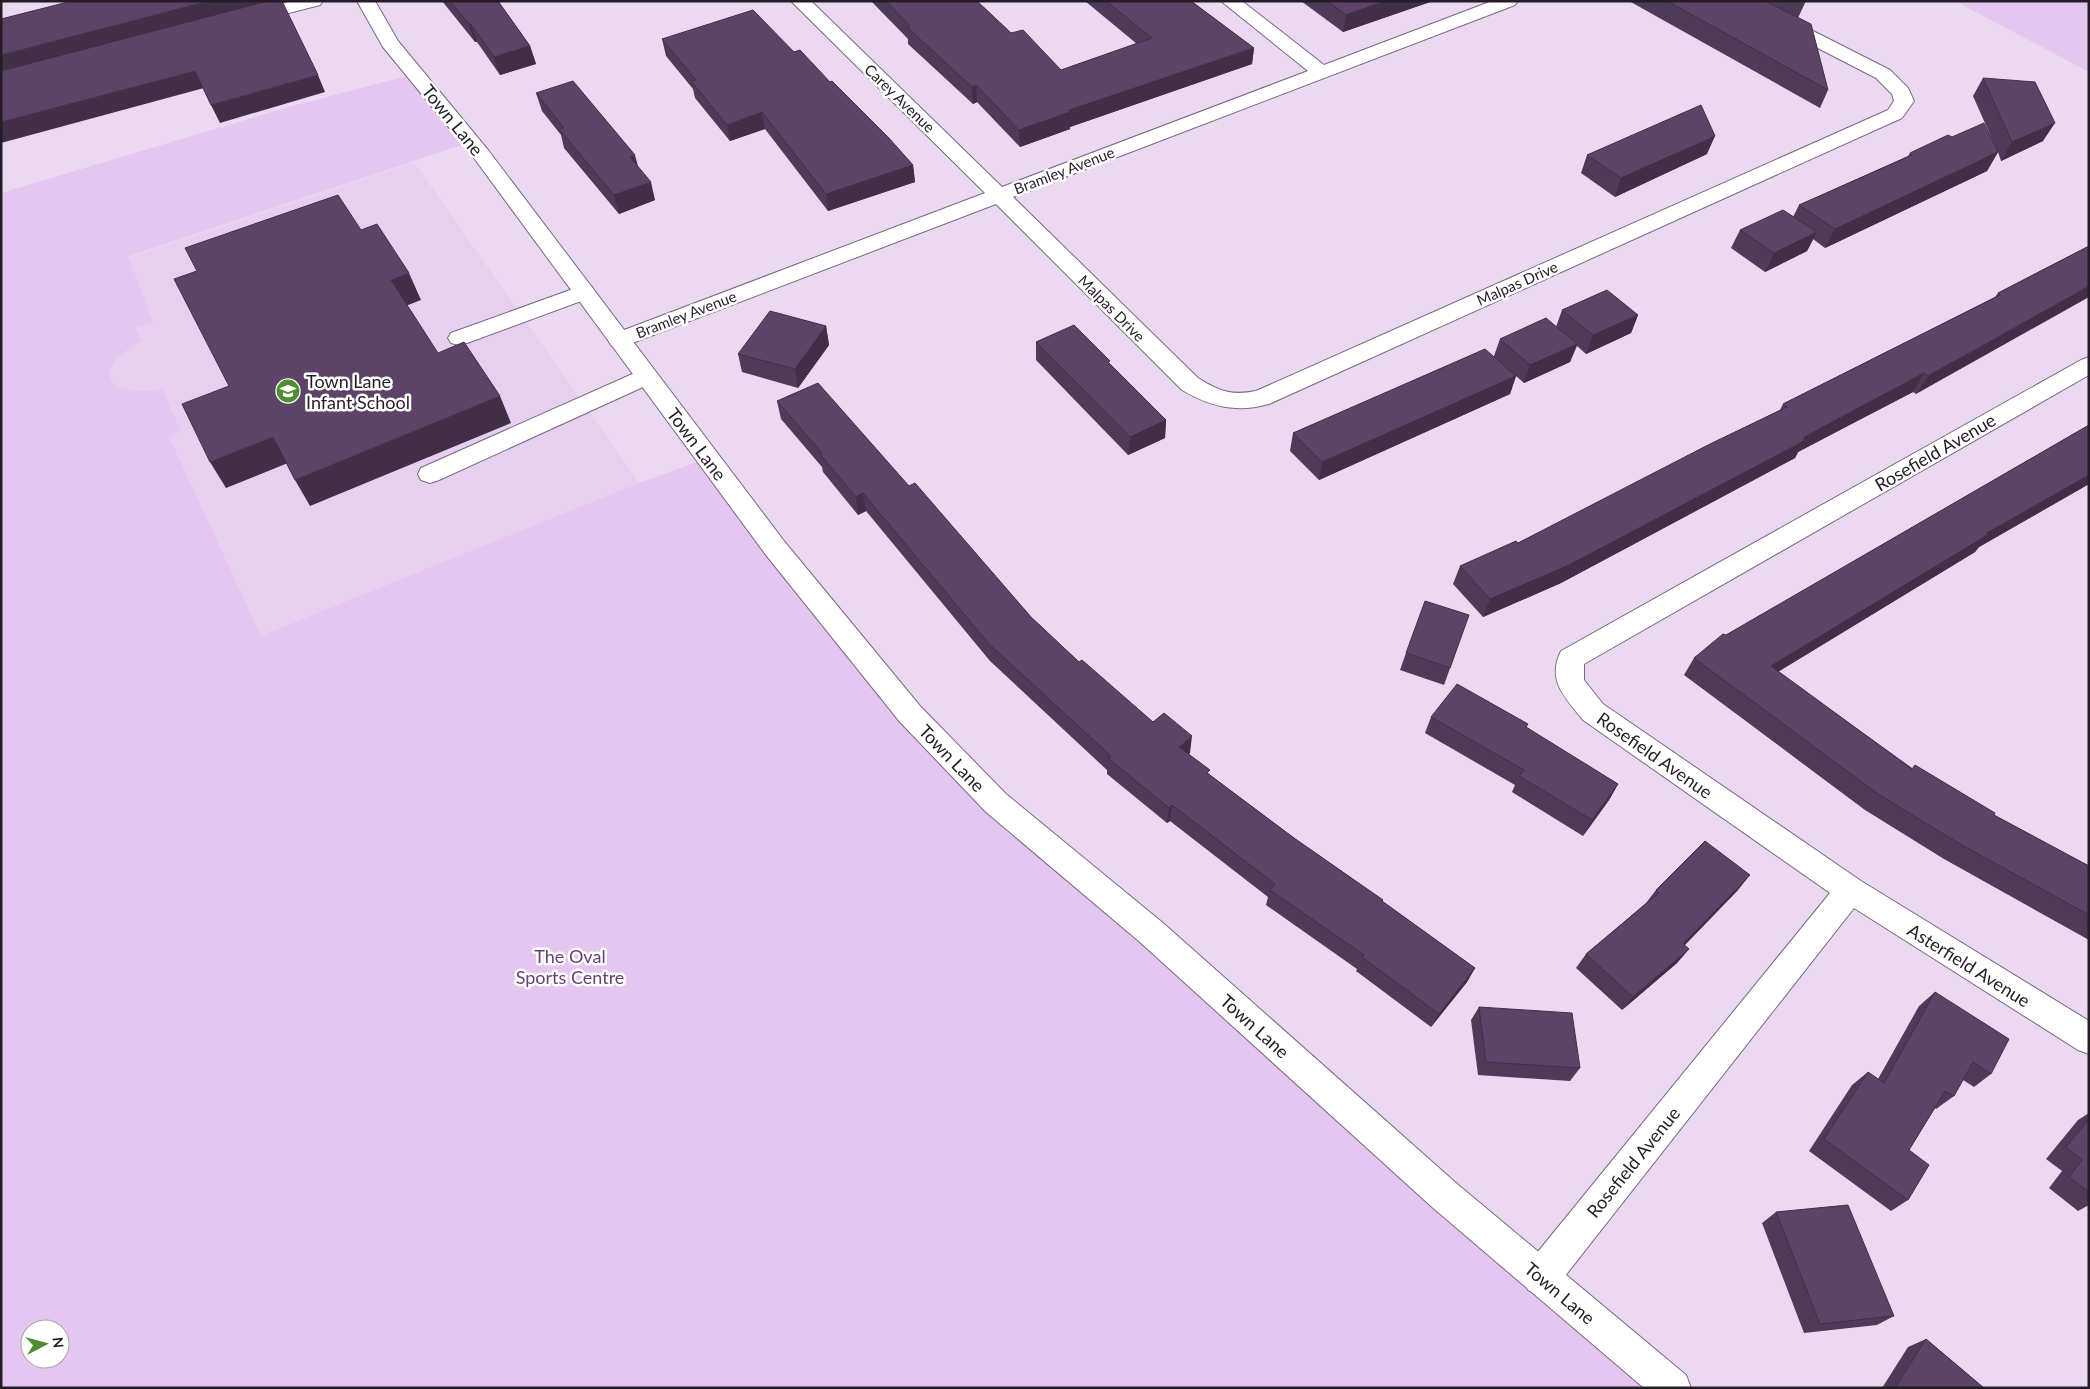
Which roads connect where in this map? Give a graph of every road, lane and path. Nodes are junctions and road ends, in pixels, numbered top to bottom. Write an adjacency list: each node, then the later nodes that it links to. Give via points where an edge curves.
1 (314, 1): 7 (street)
2 (366, 1): 10 (street, Town Lane, via 390,43 481,154)
3 (800, 1): 9 (street, Carey Avenue)
4 (1230, 1): 8 (street)
5 (1509, 1): 8 (street, Bramley Avenue)
6 (1740, 1): 9 (street, Malpas Drive, via 1883,74 1901,92 1904,101 1895,114 1261,398 1239,403 1212,398 1190,384)
7 (228, 24)
8 (1322, 72): 9 (street, Bramley Avenue)
9 (999, 195): 12 (street, Bramley Avenue)
10 (584, 292): 11 (street); 12 (street, Town Lane)
11 (459, 338)
12 (619, 340): 14 (street, Town Lane)
13 (2089, 365): 16 (street, Rosefield Avenue, via 1571,659 1570,683 1593,712)
14 (646, 376): 15 (street); 18 (street, Town Lane, via 775,548 910,714 996,803 1152,933 1444,1195)
15 (430, 474)
16 (1850, 890): 17 (street, Asterfield Avenue); 18 (street, Rosefield Avenue)
17 (2089, 1039)
18 (1541, 1277): 19 (street, Town Lane)
19 (1673, 1388)

